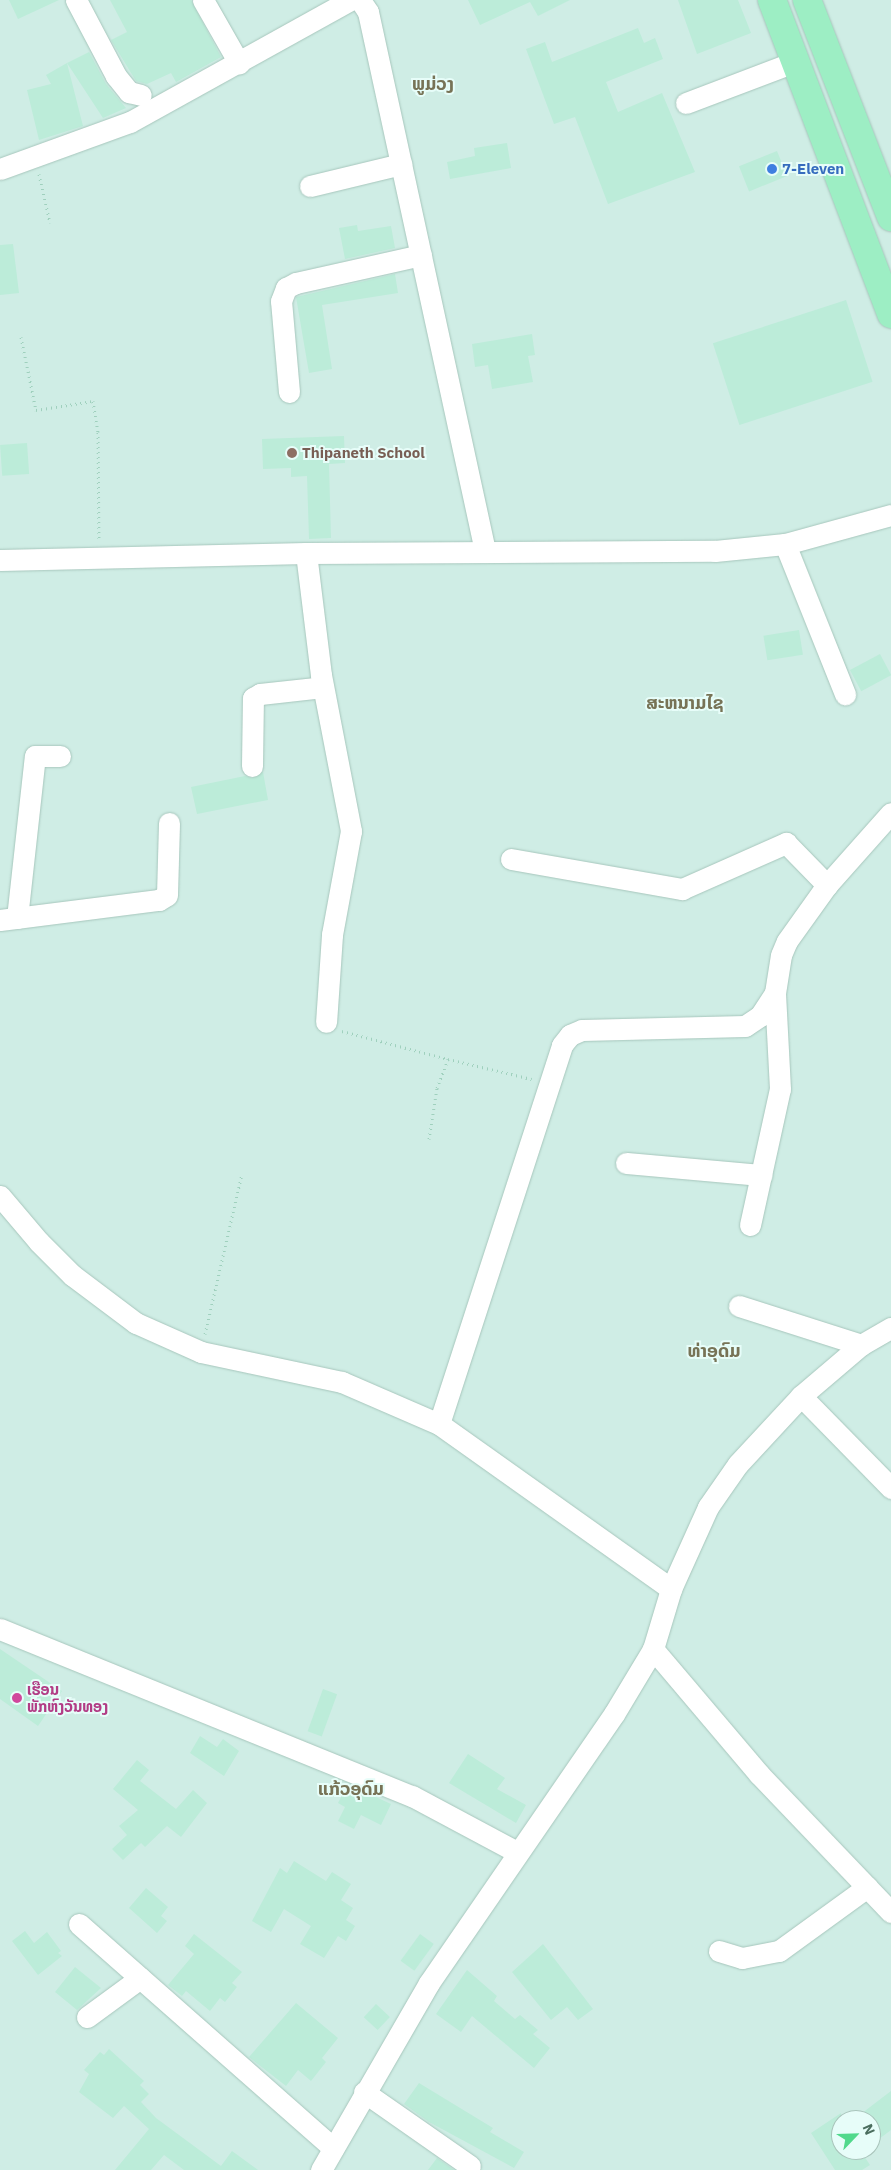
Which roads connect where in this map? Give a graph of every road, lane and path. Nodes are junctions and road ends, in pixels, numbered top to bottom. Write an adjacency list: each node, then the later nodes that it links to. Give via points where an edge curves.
1 (76, 0): 9 (street, via 116,76 129,92)
2 (203, 0): 8 (street)
3 (350, 0): 8 (street)
4 (360, 0): 12 (street, via 368,12)
5 (772, 0): 7 (highway)
6 (811, 1): 15 (highway)
7 (794, 62): 10 (street); 18 (highway)
8 (239, 63): 11 (street, via 130,122)
9 (142, 95)
10 (686, 103)
11 (35, 157): 13 (street); 16 (path)
12 (401, 164): 14 (street); 17 (street)
13 (0, 168)
14 (310, 186)
15 (891, 217)
16 (50, 223)
17 (421, 255): 20 (street, via 303,281 286,288 281,301); 23 (street)
18 (891, 314)
19 (21, 337): 25 (path, via 36,410 93,401 98,432)
20 (289, 392)
21 (891, 516): 22 (street)
22 (784, 544): 23 (street, via 715,551); 28 (street)
23 (486, 551): 24 (street)
24 (306, 553): 25 (street); 27 (street)
25 (100, 558): 26 (street)
26 (0, 560)
27 (323, 687): 30 (street, via 260,694 254,698); 37 (street, via 351,831 332,935)
28 (845, 694)
29 (60, 756): 35 (street, via 35,756)
30 (252, 766)
31 (891, 813): 34 (street)
32 (168, 823): 35 (street, via 167,895 159,900)
33 (511, 859): 34 (street, via 682,889 786,843)
34 (827, 885): 36 (street, via 787,941 781,955)
35 (8, 919)
36 (775, 993): 39 (street, via 760,1016 745,1026 582,1030 570,1035 562,1045); 43 (street, via 780,1089)
37 (326, 1022): 38 (path, via 329,1027)
38 (448, 1059): 39 (path); 40 (path, via 437,1088)
39 (550, 1083): 51 (street)
40 (429, 1139)
41 (626, 1163): 43 (street)
42 (242, 1174): 49 (path)
43 (761, 1175): 45 (street)
44 (0, 1196): 49 (street, via 72,1275 157,1335)
45 (750, 1225)
46 (739, 1306): 48 (street)
47 (891, 1328): 48 (street)
48 (861, 1345): 50 (street)
49 (201, 1352): 51 (street, via 342,1382)
50 (801, 1396): 52 (street); 53 (street, via 738,1464 708,1507)
51 (439, 1424): 53 (street)
52 (891, 1488)
53 (671, 1589): 55 (street)
54 (0, 1629): 56 (street, via 412,1796)
55 (653, 1649): 56 (street, via 614,1714); 57 (street, via 758,1774)
56 (517, 1852): 63 (street, via 430,1983)
57 (867, 1888): 58 (street); 60 (street, via 779,1951 742,1958)
58 (891, 1912)
59 (79, 1924): 61 (street)
60 (720, 1951)
61 (140, 1978): 62 (street); 64 (street)
62 (87, 2017)
63 (364, 2092): 64 (street); 65 (street)
64 (333, 2148): 66 (street)
65 (470, 2166)
66 (321, 2170)

